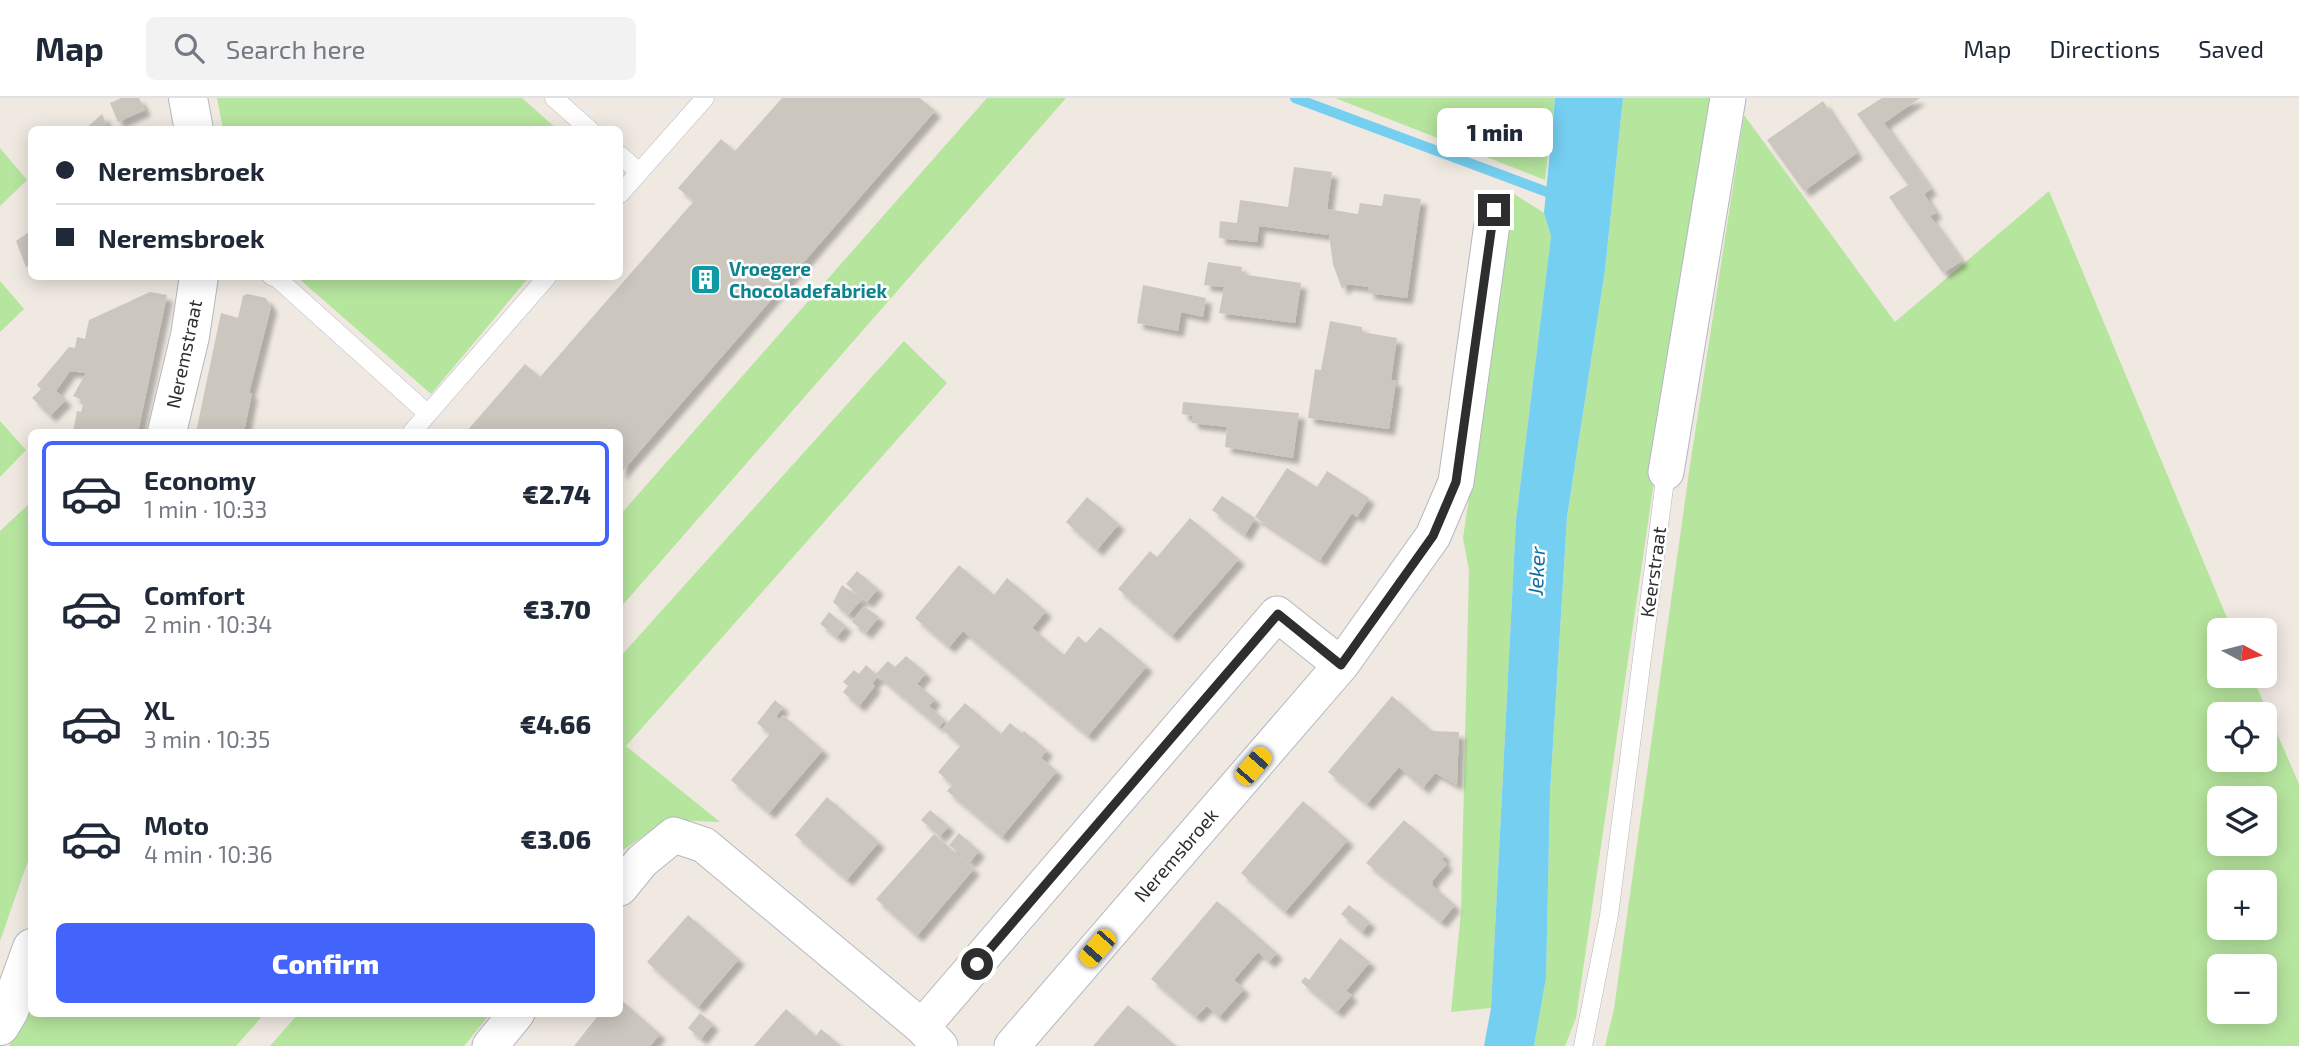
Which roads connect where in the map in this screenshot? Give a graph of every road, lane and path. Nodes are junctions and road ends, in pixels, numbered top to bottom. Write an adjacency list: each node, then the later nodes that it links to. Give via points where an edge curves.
1 (188, 98): 5 (street)
2 (554, 98): 6 (lane)
3 (705, 98): 8 (lane)
4 (1728, 98): 17 (street, Keerstraat)
5 (193, 126)
6 (586, 126)
7 (623, 158): 8 (lane)
8 (639, 172): 9 (lane)
9 (623, 191)
10 (1494, 210): 18 (street, Neremsbroek, via 1456,482 1433,536)
11 (198, 280): 15 (street, Neremstraat)
12 (279, 280): 14 (lane)
13 (545, 280): 14 (lane)
14 (428, 414): 16 (lane)
15 (168, 429)
16 (415, 429)
17 (1666, 472): 26 (lane, Keerstraat, via 1609,915)
18 (1341, 665): 23 (street, via 1278,614); 25 (street, Neremsbroek)
19 (623, 884): 23 (street, via 642,861 674,835 704,845)
20 (28, 959): 22 (street)
21 (514, 1017): 24 (street)
22 (0, 1026)
23 (931, 1036)
24 (490, 1046)
25 (1012, 1046)
26 (1583, 1046)

